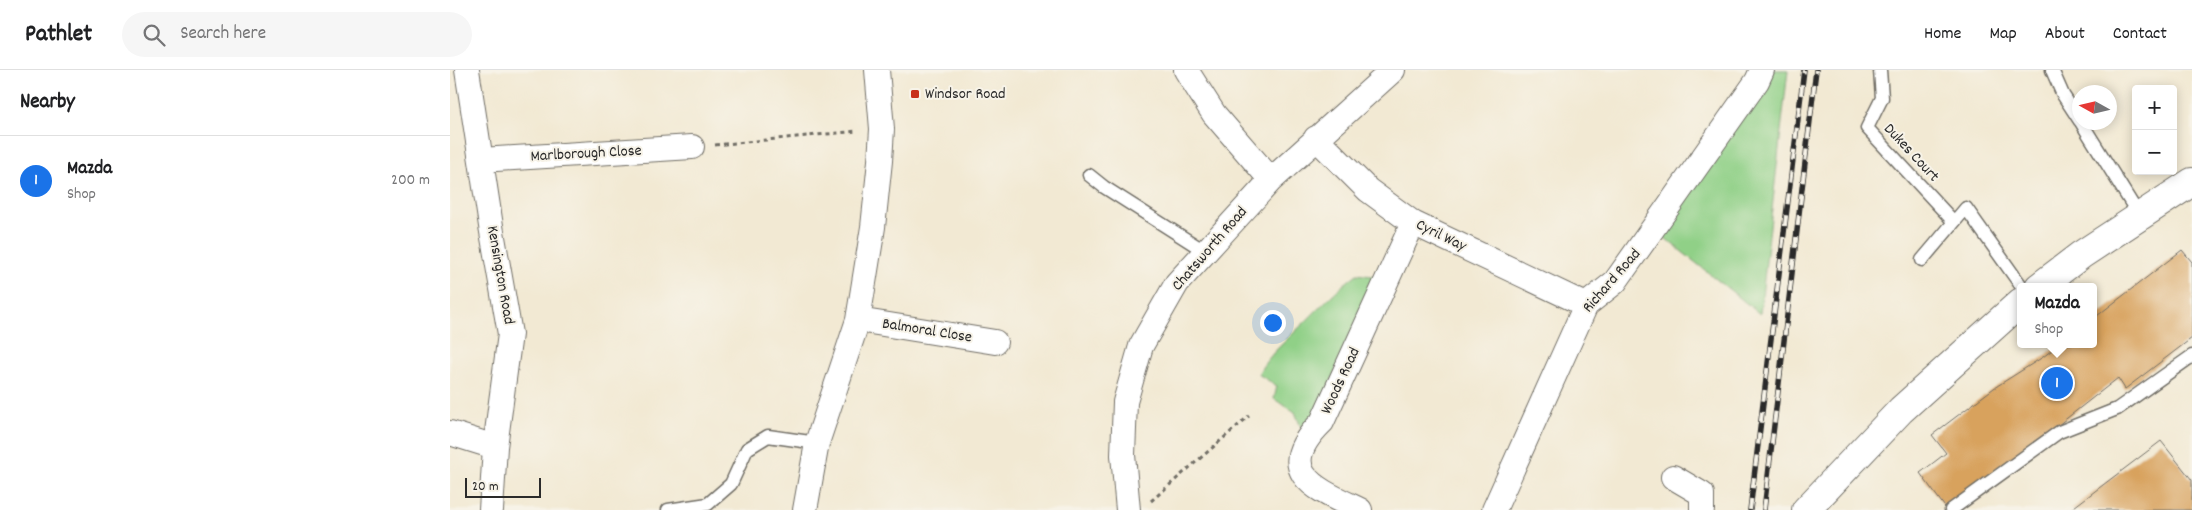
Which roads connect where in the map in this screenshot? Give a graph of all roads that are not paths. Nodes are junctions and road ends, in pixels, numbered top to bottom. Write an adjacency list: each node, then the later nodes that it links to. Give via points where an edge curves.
1 (467, 70): 12 (street, Kensington Road)
2 (877, 70): 25 (street, via 882,129 873,227)
3 (1186, 70): 14 (street, via 1214,114)
4 (1393, 70): 10 (street, Chatsworth Road)
5 (1762, 70): 23 (street, Richard Road, via 1615,282)
6 (1880, 70): 17 (lane, Dukes Court, via 1882,98 1867,128)
7 (2052, 70): 8 (lane)
8 (2072, 108)
9 (2085, 130): 16 (lane)
10 (1316, 138): 14 (street, Chatsworth Road); 18 (street, Cyril Way, via 1368,190)
11 (692, 147): 12 (street, Marlborough Close)
12 (481, 160): 30 (street, Kensington Road, via 510,334)
13 (1089, 175): 19 (lane)
14 (1271, 180): 19 (street, Chatsworth Road)
15 (2192, 182): 16 (main road)
16 (2140, 217): 22 (main road)
17 (1954, 222): 20 (lane); 21 (lane, via 1966,208)
18 (1413, 224): 23 (street, Cyril Way); 36 (street, Woods Road, via 1322,422 1300,450 1302,472 1308,481 1318,490)
19 (1206, 252): 32 (street, Chatsworth Road, via 1178,283 1141,346 1125,402 1123,455)
20 (1922, 260)
21 (2019, 283)
22 (2044, 283)
23 (1586, 305): 37 (street, Richard Road)
24 (2017, 306): 39 (main road, via 1901,410)
25 (858, 320): 26 (street, Balmoral Close); 29 (street)
26 (995, 342)
27 (2192, 356): 40 (lane, via 2117,409 2059,432)
28 (450, 433): 30 (street)
29 (817, 443): 34 (lane, via 768,436 747,449 732,484 708,504); 35 (street)
30 (495, 447): 33 (street, Kensington Road)
31 (1673, 477): 38 (street, via 1702,494)
32 (1138, 507)
33 (491, 510)
34 (668, 510)
35 (805, 510)
36 (1360, 510)
37 (1494, 510)
38 (1702, 510)
39 (1806, 510)
40 (1951, 510)

